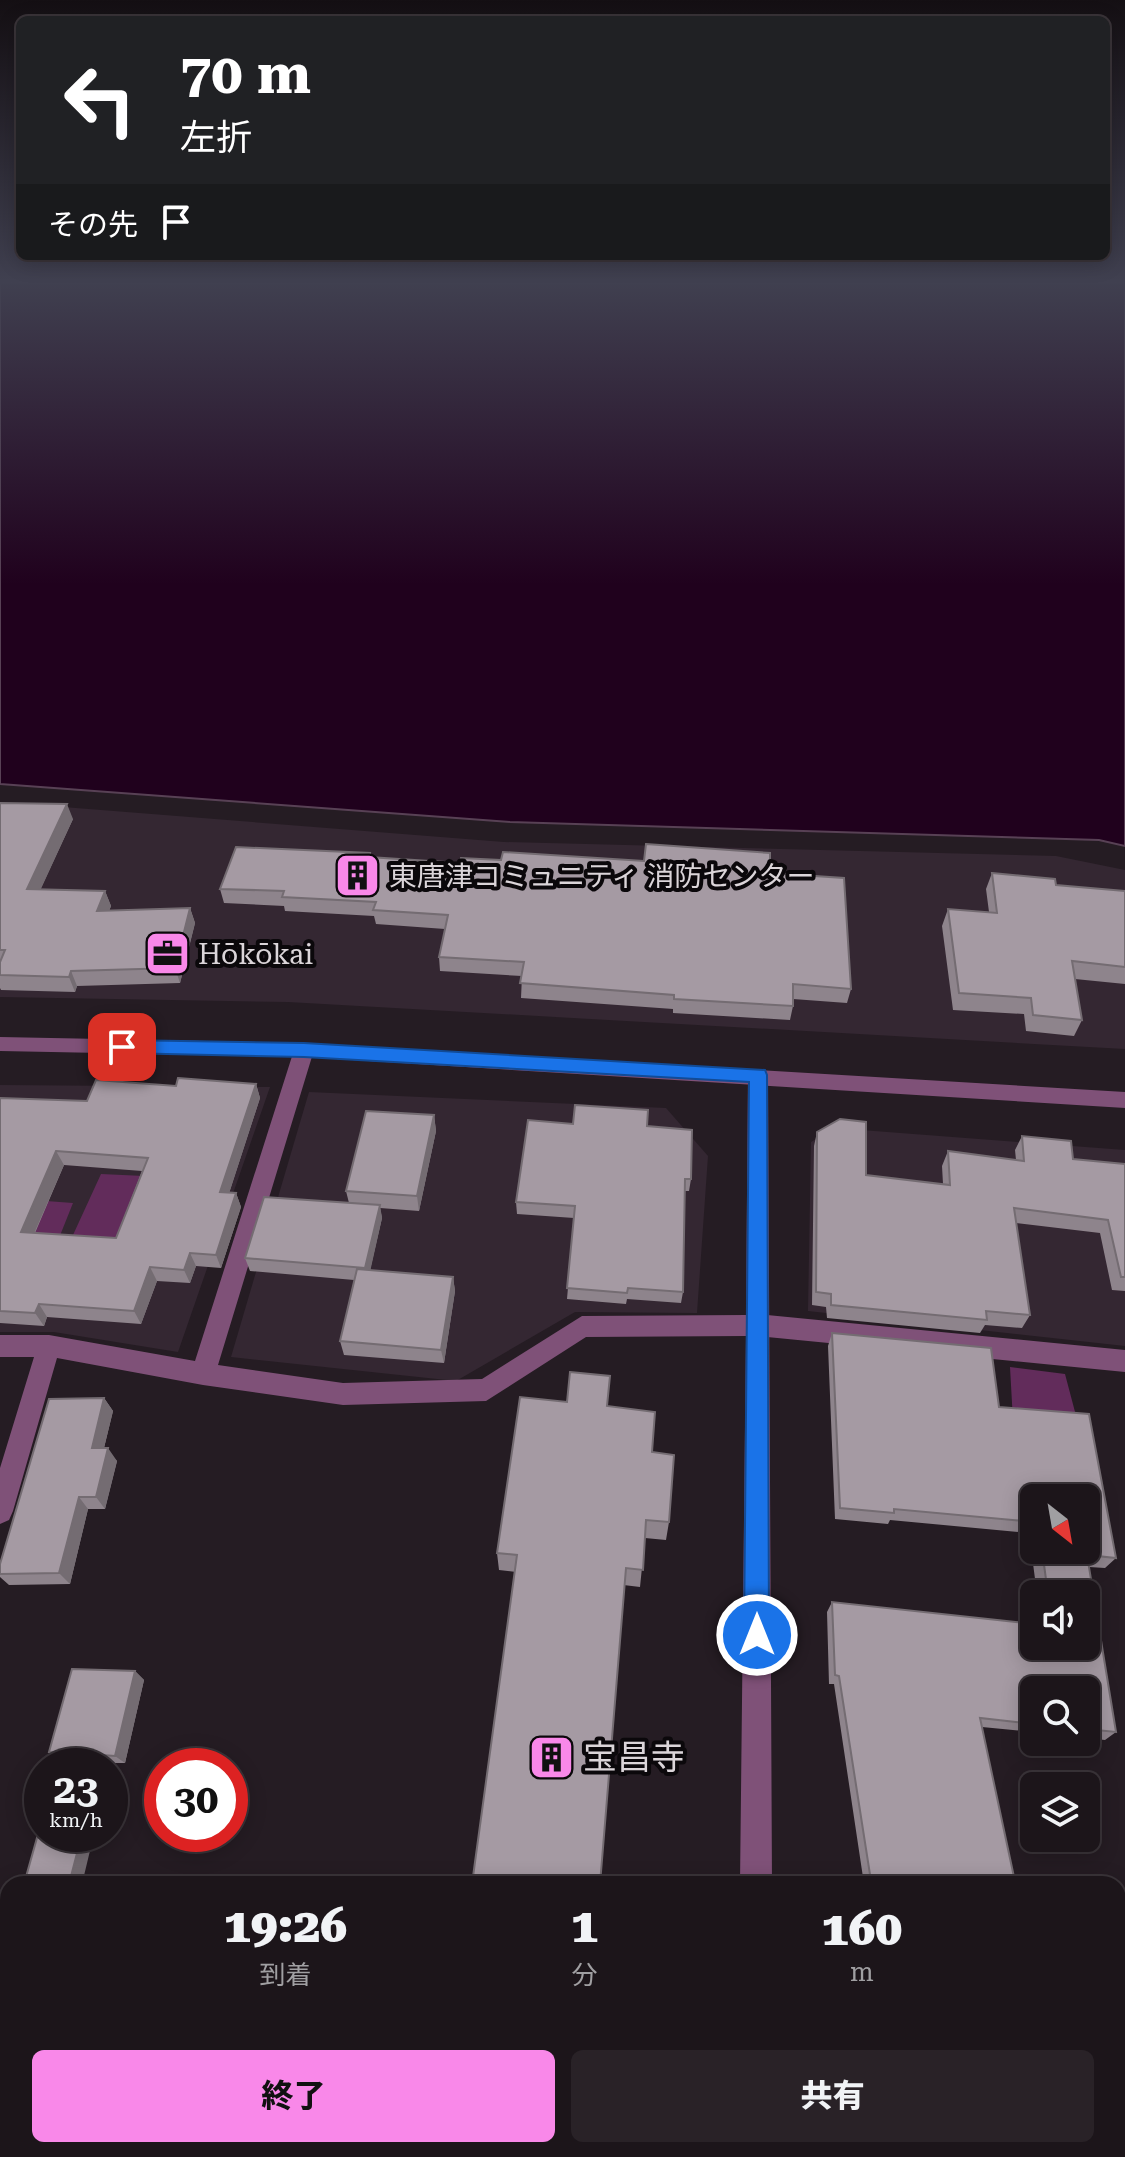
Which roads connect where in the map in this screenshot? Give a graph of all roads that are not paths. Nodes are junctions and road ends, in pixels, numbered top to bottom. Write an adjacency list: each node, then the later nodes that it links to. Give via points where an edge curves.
1 (0, 1044): 2 (street)
2 (304, 1050): 3 (street); 9 (street)
3 (758, 1075): 4 (street); 5 (street)
4 (1125, 1100)
5 (757, 1325): 8 (street); 9 (street, via 582,1327 486,1390 343,1394); 11 (street)
6 (0, 1346): 7 (street)
7 (49, 1346): 9 (street); 10 (street)
8 (1125, 1361)
9 (203, 1374)
10 (0, 1511)
11 (756, 1876)

